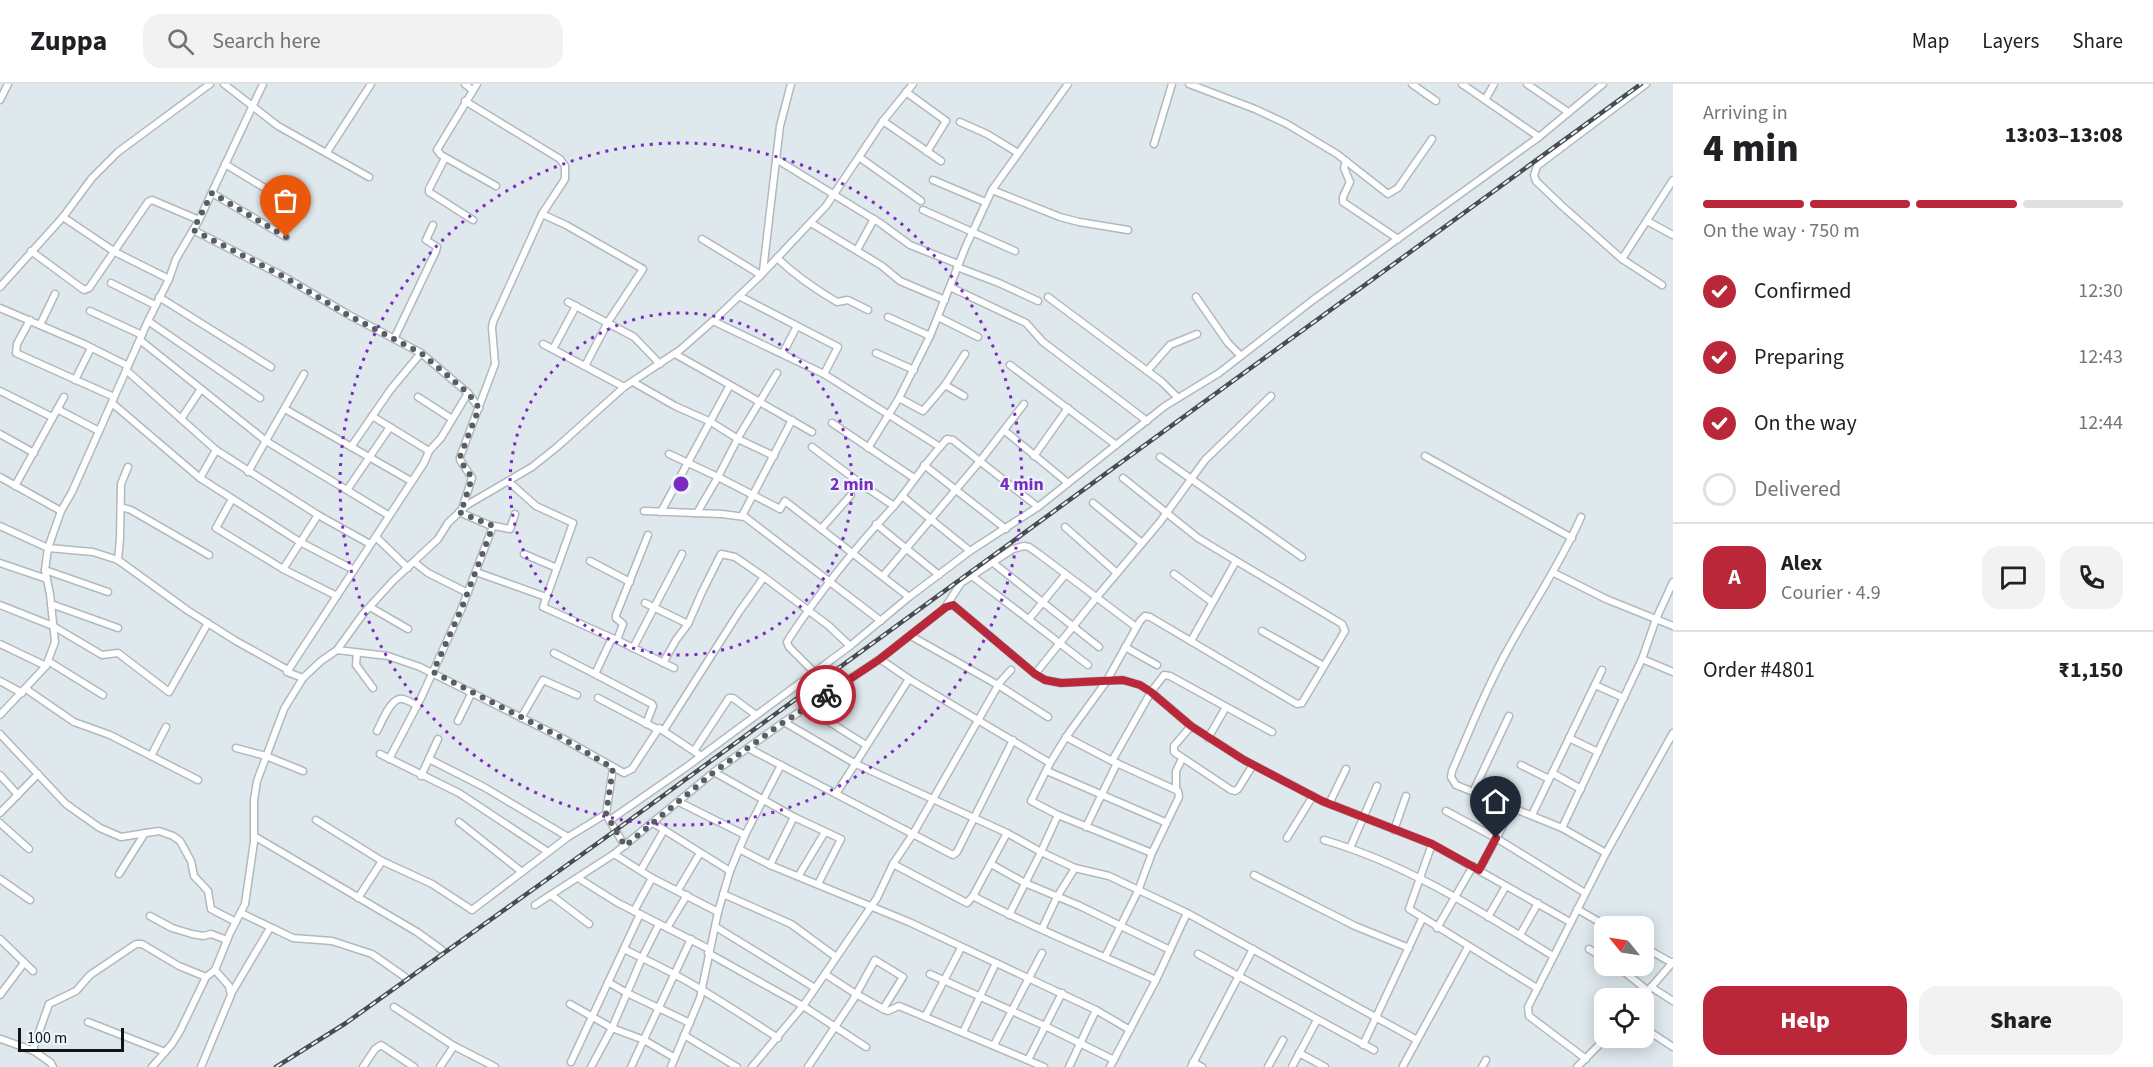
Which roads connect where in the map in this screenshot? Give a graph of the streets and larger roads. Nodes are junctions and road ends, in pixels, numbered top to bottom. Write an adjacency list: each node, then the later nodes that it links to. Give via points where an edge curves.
1 (8, 84): 20 (street)
2 (210, 84): 53 (street, via 118,152 92,178)
3 (224, 84): 24 (street)
4 (263, 84): 24 (street)
5 (371, 84): 31 (street)
6 (465, 84): 18 (street)
7 (791, 84): 36 (street)
8 (913, 84): 19 (street)
9 (1068, 84): 33 (street)
10 (1172, 84): 30 (street)
11 (1189, 84): 37 (street, via 1273,116)
12 (1412, 84): 23 (street)
13 (1462, 84): 21 (street)
14 (1494, 84): 21 (street)
15 (1527, 84): 25 (street)
16 (1603, 84): 25 (street)
17 (1646, 84): 72 (street, via 1538,166 1534,176)
18 (475, 87): 22 (street)
19 (906, 92): 26 (street); 32 (street, via 946,121)
20 (0, 100)
21 (1485, 100): 28 (street)
22 (465, 101): 35 (street, via 438,146 438,153); 52 (street, via 560,159 565,166 562,186)
23 (1436, 101)
24 (252, 107): 31 (street); 39 (street)
25 (1568, 112): 28 (street)
26 (883, 121): 32 (street); 34 (street)
27 (960, 122): 33 (street)
28 (1539, 137): 66 (street)
29 (1432, 139): 37 (street, via 1398,188 1388,194)
30 (1154, 144)
31 (327, 152): 40 (street)
32 (927, 152): 38 (street)
33 (1018, 153): 45 (street)
34 (859, 157): 47 (street); 48 (street)
35 (446, 158): 43 (street); 56 (street, via 429,192)
36 (776, 159): 47 (street); 74 (street)
37 (1347, 161): 66 (street, via 1344,168 1350,182 1343,202)
38 (941, 162)
39 (225, 164): 46 (street); 50 (street)
40 (369, 177)
41 (933, 180): 49 (street)
42 (1673, 180): 44 (street)
43 (496, 186)
44 (1671, 189): 57 (street)
45 (992, 190): 49 (street); 61 (street, via 1060,217)
46 (212, 193): 55 (street); 64 (street)
47 (834, 195): 54 (street); 58 (street)
48 (921, 201)
49 (986, 202): 62 (street)
50 (298, 208)
51 (923, 210): 62 (street)
52 (542, 214): 98 (street, via 642,268); 143 (street, via 493,322 495,364)
53 (63, 217): 68 (street); 70 (street)
54 (874, 219): 67 (street); 73 (street, via 910,245)
55 (199, 220): 60 (street); 70 (street, via 150,201)
56 (473, 220)
57 (1647, 220): 63 (street); 72 (street)
58 (811, 223): 67 (street); 71 (street)
59 (433, 225): 105 (street, via 426,240 437,247 436,251)
60 (193, 230): 75 (street); 105 (street)
61 (1128, 230)
62 (972, 232): 69 (street); 73 (street)
63 (1673, 235)
64 (286, 237)
65 (702, 239): 74 (street)
66 (1398, 239): 114 (street)
67 (857, 250): 85 (street, via 900,281)
68 (31, 251): 70 (street, via 84,290); 78 (street)
69 (1015, 251)
70 (115, 252): 75 (street)
71 (777, 258): 74 (street); 91 (street, via 804,282 837,302 848,300)
72 (1622, 259): 77 (street)
73 (958, 265): 79 (street); 86 (street)
74 (762, 273): 81 (street)
75 (169, 279): 82 (street)
76 (111, 283): 88 (street)
77 (1662, 285)
78 (0, 287)
79 (950, 287): 85 (street); 153 (street, via 1026,323 1043,342)
80 (55, 294): 99 (street)
81 (739, 296): 97 (street); 100 (street)
82 (159, 297): 88 (street); 119 (street)
83 (1048, 297): 121 (street)
84 (1196, 297): 114 (street)
85 (945, 300): 94 (street)
86 (1038, 301)
87 (568, 302): 89 (street)
88 (155, 305): 96 (street)
89 (576, 306): 98 (street); 108 (street)
90 (0, 308): 95 (street)
91 (868, 310)
92 (90, 311): 103 (street)
93 (888, 317): 102 (street)
94 (938, 317): 102 (street); 104 (street)
95 (30, 320): 99 (street); 125 (street, via 16,353)
96 (148, 321): 103 (street); 137 (street)
97 (713, 321): 110 (street); 112 (street)
98 (608, 322): 115 (street, via 640,343); 117 (street)
99 (40, 325): 107 (street)
100 (797, 326): 110 (street); 124 (street, via 838,347)
101 (1197, 334): 121 (street, via 1170,345)
102 (930, 336): 120 (street)
103 (141, 337): 118 (street); 130 (street)
104 (978, 337)
105 (394, 339): 109 (street)
106 (543, 344): 108 (street)
107 (91, 348): 118 (street); 125 (street)
108 (554, 349): 117 (street)
109 (421, 353): 132 (street); 147 (street)
110 (783, 353): 124 (street)
111 (876, 353): 120 (street)
112 (675, 354): 115 (street); 127 (street)
113 (965, 354): 128 (street)
114 (1241, 356): 139 (street)
115 (660, 364): 126 (street)
116 (1010, 365): 144 (street)
117 (585, 366): 129 (street)
118 (127, 368): 140 (street); 150 (street)
119 (271, 368)
120 (914, 370): 138 (street)
121 (1147, 371): 139 (street)
122 (304, 374): 146 (street)
123 (777, 374): 141 (street)
124 (824, 374): 148 (street)
125 (75, 380): 140 (street)
126 (633, 382): 129 (street); 154 (street)
127 (730, 385): 141 (street); 154 (street)
128 (945, 385): 133 (street); 138 (street, via 923,411)
129 (624, 387): 189 (street, via 557,447)
130 (201, 389): 150 (street); 162 (street)
131 (0, 392): 149 (street)
132 (468, 393): 143 (street); 151 (street)
133 (964, 396)
134 (1271, 396): 187 (street)
135 (418, 397): 151 (street)
136 (64, 398): 145 (street)
137 (260, 398)
138 (899, 398): 148 (street)
139 (1178, 399): 153 (street)
140 (113, 400): 157 (street); 184 (street)
141 (759, 402): 152 (street); 161 (street)
142 (1024, 404): 158 (street)
143 (479, 408): 203 (street, via 460,457 472,478)
144 (1068, 408): 163 (street); 173 (street)
145 (57, 409): 149 (street); 157 (street)
146 (285, 409): 162 (street); 164 (street)
147 (372, 416): 156 (street); 164 (street)
148 (889, 416): 166 (street); 167 (street)
149 (52, 417): 170 (street)
150 (181, 419): 168 (street)
151 (452, 419): 169 (street)
152 (792, 420): 159 (street); 172 (street)
153 (1148, 421): 163 (street)
154 (711, 422): 161 (street); 178 (street)
155 (832, 423): 167 (street)
156 (390, 427): 169 (street); 175 (street)
157 (99, 431): 202 (street)
158 (1005, 431): 173 (street); 177 (street)
159 (812, 432)
160 (0, 434): 170 (street)
161 (738, 439): 172 (street); 183 (street)
162 (266, 441): 181 (street); 192 (street)
163 (1116, 445): 190 (street)
164 (351, 447): 175 (street)
165 (812, 447): 199 (street)
166 (940, 447): 177 (street, via 950,438); 179 (street)
167 (868, 448): 185 (street)
168 (216, 450): 181 (street); 184 (street)
169 (429, 451): 188 (street)
170 (34, 453): 191 (street)
171 (669, 454): 178 (street)
172 (774, 456): 194 (street)
173 (1035, 456): 190 (street)
174 (1425, 456): 222 (street)
175 (369, 457): 188 (street); 192 (street)
176 (1160, 457): 187 (street)
177 (980, 461): 193 (street); 201 (street)
178 (688, 462): 183 (street); 205 (street)
179 (924, 465): 185 (street); 193 (street)
180 (128, 467): 200 (street, via 121,484)
181 (248, 472): 209 (street)
182 (0, 477): 191 (street)
183 (718, 477): 194 (street); 206 (street)
184 (200, 478): 197 (street)
185 (914, 478): 196 (street)
186 (1123, 478): 208 (street)
187 (1190, 478): 208 (street); 233 (street)
188 (411, 481): 210 (street)
189 (508, 481): 203 (street); 241 (street, via 536,506 573,523)
190 (1068, 483): 201 (street)
191 (15, 486): 202 (street)
192 (347, 490): 210 (street)
193 (956, 490): 213 (street); 219 (street)
194 (753, 495): 211 (street); 218 (street, via 780,509 785,501)
195 (851, 495): 218 (street)
196 (902, 496): 199 (street); 213 (street)
197 (232, 499): 223 (street); 242 (street, via 216,528)
198 (1093, 503): 224 (street)
199 (894, 506): 214 (street)
200 (121, 507): 231 (street); 234 (street)
201 (1038, 507): 219 (street)
202 (61, 511): 226 (street)
203 (460, 511): 216 (street); 237 (street)
204 (644, 511): 205 (street)
205 (661, 512): 206 (street)
206 (697, 513): 211 (street)
207 (515, 514): 216 (street, via 510,529)
208 (1166, 514): 224 (street); 236 (street)
209 (318, 515): 223 (street); 225 (street)
210 (388, 515): 221 (street)
211 (742, 516): 255 (street)
212 (1581, 517): 222 (street)
213 (931, 519): 227 (street); 228 (street)
214 (876, 524): 227 (street); 229 (street)
215 (0, 526): 226 (street)
216 (493, 526): 245 (street)
217 (1065, 527): 246 (street)
218 (821, 528): 229 (street)
219 (1006, 529): 228 (street)
220 (648, 535): 256 (street)
221 (376, 537): 225 (street); 240 (street)
222 (1572, 538): 247 (street)
223 (300, 542): 242 (street); 244 (street)
224 (1142, 543): 246 (street)
225 (370, 544): 244 (street)
226 (48, 548): 234 (street, via 93,552); 243 (street)
227 (906, 549): 249 (street); 251 (street)
228 (970, 551): 249 (street)
229 (852, 553): 251 (street); 255 (street)
230 (524, 554): 241 (street)
231 (209, 555)
232 (682, 555): 270 (street)
233 (1302, 558)
234 (118, 560): 276 (street)
235 (590, 561): 256 (street)
236 (1236, 561): 264 (street); 303 (street, via 1342,624 1345,632)
237 (414, 562): 240 (street); 259 (street)
238 (992, 562): 250 (street, via 1024,546); 252 (street); 266 (street)
239 (0, 563): 254 (street)
240 (408, 568): 269 (street)
241 (557, 568): 261 (street)
242 (283, 569): 260 (street)
243 (45, 570): 254 (street); 258 (street)
244 (354, 570): 260 (street)
245 (476, 572): 259 (street); 261 (street)
246 (1117, 573): 263 (street)
247 (1554, 573): 274 (street); 382 (street, via 1498,668 1452,771 1453,782)
248 (1174, 574): 264 (street)
249 (939, 575): 262 (street)
250 (1065, 575): 263 (street); 266 (street)
251 (883, 576): 262 (street)
252 (972, 576): 271 (street, via 961,583); 273 (street)
253 (764, 577): 272 (street); 277 (street, via 735,557 721,554); 342 (street)
254 (47, 579): 267 (street)
255 (830, 580): 272 (street); 275 (street)
256 (630, 582): 286 (street, via 616,615 623,624)
257 (1673, 582): 274 (street)
258 (108, 592)
259 (468, 593): 308 (street)
260 (337, 596): 305 (street)
261 (546, 597): 286 (street, via 543,607)
262 (909, 597): 275 (street)
263 (1096, 598): 279 (street); 281 (street)
264 (1212, 602): 287 (street)
265 (645, 603): 270 (street)
266 (1042, 603): 273 (street); 279 (street)
267 (51, 604): 278 (street); 282 (street)
268 (0, 605): 278 (street)
269 (370, 607): 283 (street); 294 (street)
270 (655, 607): 277 (street); 293 (street)
271 (946, 607): 285 (street); 312 (street, via 953,605)
272 (808, 610): 290 (street); 309 (street, via 788,645)
273 (1029, 619): 288 (street)
274 (1656, 619): 280 (street); 298 (street)
275 (881, 621): 290 (street)
276 (208, 623): 278 (street, via 169,692 118,653 102,655); 305 (street)
277 (688, 624): 300 (street)
278 (53, 626): 299 (street, via 55,642)
279 (1073, 626): 288 (street); 291 (street)
280 (1673, 626)
281 (1136, 627): 287 (street, via 1143,617 1150,616); 292 (street)
282 (118, 628)
283 (408, 629)
284 (1262, 631): 303 (street)
285 (911, 636): 297 (street); 317 (street)
286 (614, 639): 293 (street); 311 (street)
287 (1191, 641): 303 (street, via 1297,704 1302,703)
288 (1060, 643): 301 (street); 312 (street)
289 (0, 644): 299 (street)
290 (850, 646): 309 (street)
291 (1099, 647)
292 (1125, 647): 302 (street); 316 (street)
293 (633, 648): 300 (street)
294 (337, 650): 295 (street); 313 (street)
295 (357, 652): 308 (street, via 388,656); 319 (street, via 356,665)
296 (554, 653): 311 (street)
297 (880, 659): 314 (street); 329 (street)
298 (1642, 660): 310 (street); 326 (street)
299 (47, 663): 320 (street); 324 (street)
300 (663, 663): 304 (street)
301 (1088, 665)
302 (1157, 665)
303 (1324, 666)
304 (674, 668)
305 (288, 670): 313 (street)
306 (1011, 670): 317 (street)
307 (1602, 670): 318 (street)
308 (433, 672): 321 (street); 327 (street)
309 (814, 672): 331 (street)
310 (1673, 672)
311 (595, 674): 338 (street, via 652,704)
312 (1035, 674): 316 (street, via 1061,683)
313 (303, 678): 358 (street, via 284,709)
314 (909, 679): 335 (street); 351 (street)
315 (0, 681): 320 (street)
316 (1106, 682): 322 (street, via 1130,681); 346 (street)
317 (998, 685): 333 (street); 335 (street)
318 (1595, 685): 326 (street); 348 (street)
319 (373, 688)
320 (24, 691): 330 (street); 357 (street, via 74,722)
321 (472, 692): 334 (street); 336 (street)
322 (1151, 692): 328 (street, via 1159,678 1170,676); 339 (street); 363 (street)
323 (576, 694): 334 (street, via 543,680)
324 (103, 696)
325 (598, 698): 338 (street)
326 (1624, 698): 355 (street)
327 (417, 706): 341 (street, via 398,699); 360 (street)
328 (1226, 707): 343 (street); 347 (street)
329 (807, 708): 337 (street); 351 (street)
330 (0, 715)
331 (756, 715): 354 (street, via 729,698); 359 (street)
332 (1509, 716): 382 (street)
333 (1047, 717)
334 (521, 718): 369 (street)
335 (978, 720): 350 (street); 389 (street)
336 (458, 721)
337 (784, 722): 353 (street); 365 (street)
338 (646, 724): 342 (street)
339 (1191, 726): 347 (street); 362 (street, via 1173,750)
340 (166, 727): 357 (street)
341 (377, 730)
342 (660, 730): 354 (street); 369 (street, via 632,769 624,773)
343 (1272, 732)
344 (1673, 733): 429 (street)
345 (0, 734): 374 (street)
346 (1066, 737): 363 (street); 364 (street)
347 (1208, 738): 367 (street)
348 (1569, 738): 355 (street); 377 (street)
349 (438, 739): 361 (street)
350 (1013, 740): 364 (street); 399 (street)
351 (866, 745): 365 (street)
352 (236, 748): 358 (street)
353 (748, 748): 366 (street); 373 (street)
354 (694, 751): 359 (street)
355 (1598, 752): 381 (street)
356 (380, 754): 360 (street)
357 (151, 756): 378 (street)
358 (266, 756): 371 (street); 415 (street, via 254,800)
359 (701, 756): 397 (street)
360 (389, 759): 376 (street)
361 (429, 759): 376 (street); 416 (street)
362 (1182, 759): 367 (street, via 1235,791); 380 (street, via 1176,771)
363 (1115, 762): 380 (street); 385 (street)
364 (1050, 763): 372 (street)
365 (856, 764): 383 (street); 389 (street)
366 (781, 765): 383 (street); 388 (street)
367 (1253, 765): 386 (street)
368 (1521, 765): 377 (street)
369 (613, 768): 397 (street)
370 (1346, 769): 391 (street)
371 (303, 771)
372 (1047, 771): 385 (street); 395 (street, via 1031,801)
373 (714, 772): 388 (street); 390 (street)
374 (38, 774): 384 (street); 410 (street, via 66,804 109,833 122,837)
375 (0, 775): 384 (street)
376 (421, 776): 425 (street, via 459,793)
377 (1550, 776): 381 (street); 396 (street)
378 (198, 780)
379 (1377, 786): 400 (street)
380 (1176, 789): 403 (street, via 1179,797)
381 (1581, 789): 407 (street)
382 (1473, 792): 392 (street)
383 (836, 794): 413 (street)
384 (18, 795): 394 (street)
385 (1102, 795): 403 (street); 406 (street)
386 (1313, 796): 391 (street); 417 (street)
387 (1406, 796): 409 (street)
388 (763, 800): 398 (street); 414 (street)
389 (932, 800): 399 (street); 413 (street)
390 (679, 802): 405 (street); 414 (street)
391 (1329, 804): 400 (street)
392 (1513, 807): 396 (street); 418 (street)
393 (1446, 811): 418 (street)
394 (0, 813)
395 (1058, 815): 406 (street); 426 (street)
396 (1532, 815): 407 (street)
397 (608, 817): 416 (street); 421 (street)
398 (794, 817): 411 (street); 434 (street)
399 (974, 818): 412 (street); 413 (street, via 955,855)
400 (1364, 818): 409 (street); 422 (street)
401 (315, 820): 431 (street)
402 (459, 822): 439 (street)
403 (1165, 822): 428 (street)
404 (0, 823): 423 (street)
405 (653, 823): 408 (street); 421 (street)
406 (1086, 827): 428 (street)
407 (1562, 828): 429 (street)
408 (664, 830): 427 (street); 437 (street)
409 (1395, 830): 420 (street)
410 (145, 832): 440 (street); 474 (street, via 159,831 180,841 194,876 208,891 211,909)
411 (825, 832): 441 (street); 448 (street, via 842,839)
412 (1007, 833): 426 (street); 433 (street)
413 (913, 834): 432 (street)
414 (745, 835): 424 (street)
415 (254, 836): 459 (street); 466 (street)
416 (568, 837): 425 (street)
417 (1287, 838)
418 (1496, 838): 436 (street); 452 (street)
419 (1324, 840): 422 (street)
420 (1432, 844): 436 (street); 443 (street)
421 (625, 846): 430 (street)
422 (1350, 848): 443 (street)
423 (29, 849)
424 (739, 849): 434 (street); 438 (street)
425 (548, 852): 439 (street)
426 (1041, 852): 435 (street); 447 (street)
427 (700, 853): 438 (street); 450 (street)
428 (1152, 853): 451 (street)
429 (1606, 853): 452 (street)
430 (614, 854): 437 (street); 444 (street)
431 (382, 861): 439 (street, via 432,884 472,910); 459 (street)
432 (893, 864): 456 (street, via 967,903); 463 (street)
433 (991, 864): 447 (street); 456 (street)
434 (770, 865): 441 (street)
435 (1075, 868): 451 (street, via 1109,876); 457 (street)
436 (1476, 868): 449 (street); 458 (street)
437 (641, 870): 445 (street)
438 (730, 871): 453 (street)
439 (522, 872)
440 (119, 874)
441 (799, 875): 448 (street)
442 (1254, 875): 490 (street, via 1354,926)
443 (1419, 877): 458 (street); 472 (street, via 1408,906)
444 (578, 878): 454 (street); 467 (street)
445 (652, 878): 450 (street); 467 (street)
446 (0, 879): 460 (street)
447 (1025, 883): 457 (street); 469 (street)
448 (818, 884): 463 (street)
449 (1506, 886): 461 (street); 471 (street)
450 (678, 890): 455 (street)
451 (1138, 891): 468 (street); 479 (street)
452 (1585, 893): 464 (street)
453 (723, 894): 465 (street); 502 (street, via 791,924)
454 (550, 895): 462 (street); 476 (street)
455 (687, 896): 465 (street); 481 (street)
456 (973, 896): 469 (street)
457 (1057, 897): 479 (street); 483 (street)
458 (1455, 897): 471 (street); 482 (street)
459 (358, 898): 493 (street)
460 (30, 900)
461 (1538, 903): 475 (street); 484 (street)
462 (535, 905)
463 (871, 907): 489 (street); 502 (street)
464 (1577, 909): 473 (street); 475 (street)
465 (718, 912): 478 (street)
466 (241, 913): 474 (street); 480 (street)
467 (637, 913): 477 (street); 491 (street)
468 (1187, 913): 492 (street); 494 (street)
469 (1009, 915): 483 (street)
470 (150, 916): 487 (street, via 172,928)
471 (1488, 917): 484 (street)
472 (1422, 919): 482 (street); 490 (street)
473 (1594, 919)
474 (236, 922): 487 (street)
475 (1570, 922): 501 (street)
476 (589, 924)
477 (658, 924): 481 (street); 504 (street)
478 (716, 927): 496 (street); 522 (street)
479 (1120, 927): 494 (street); 503 (street)
480 (270, 928): 517 (street, via 293,938 333,941 372,954); 532 (street)
481 (667, 928): 486 (street)
482 (1437, 928): 488 (street)
483 (1042, 929): 503 (street)
484 (1520, 935): 501 (street)
485 (0, 939): 505 (street)
486 (691, 939): 496 (street); 511 (street)
487 (227, 940): 508 (street)
488 (1468, 947): 523 (street); 559 (street)
489 (961, 948): 506 (street); 519 (street)
490 (1409, 948): 544 (street)
491 (624, 949): 504 (street); 521 (street)
492 (1253, 949): 514 (street); 544 (street)
493 (442, 950)
494 (1170, 950): 520 (street)
495 (1589, 950): 498 (street)
496 (709, 951): 526 (street); 536 (street)
497 (1042, 953): 518 (street)
498 (1594, 953)
499 (1654, 953): 507 (street)
500 (1198, 954): 514 (street)
501 (1553, 956): 523 (street)
502 (836, 957): 512 (street)
503 (1105, 957): 520 (street)
504 (642, 958): 511 (street); 528 (street)
505 (24, 963): 509 (street); 531 (street)
506 (996, 963): 518 (street); 533 (street)
507 (1673, 963): 510 (street)
508 (215, 970): 516 (street); 532 (street, via 229,986)
509 (33, 971)
510 (1670, 971): 525 (street)
511 (674, 973): 526 (street); 538 (street)
512 (825, 974): 522 (street); 530 (street)
513 (930, 974): 519 (street)
514 (1239, 975): 545 (street); 577 (street)
515 (1631, 976): 524 (street)
516 (206, 977): 568 (street, via 142,944 132,945 90,975 76,991 50,1004); 569 (street, via 180,1031)
517 (405, 977)
518 (1029, 977): 529 (street); 541 (street)
519 (944, 980): 533 (street); 543 (street)
520 (1156, 980): 551 (street)
521 (608, 982): 528 (street); 542 (street)
522 (815, 988): 536 (street)
523 (1537, 988): 572 (street, via 1528,1016)
524 (1648, 988)
525 (1650, 988)
526 (702, 989): 547 (street); 555 (street)
527 (1654, 992): 534 (street)
528 (627, 993): 538 (street); 549 (street)
529 (1062, 993): 540 (street); 548 (street)
530 (856, 994): 539 (street); 539 (street, via 875,960 903,977); 550 (street)
531 (0, 995)
532 (231, 995): 582 (street)
533 (980, 996): 541 (street); 552 (street)
534 (1673, 1001)
535 (570, 1004): 542 (street)
536 (804, 1006): 550 (street); 555 (street)
537 (394, 1007): 563 (street)
538 (658, 1008): 547 (street); 557 (street)
539 (883, 1009): 543 (street, via 899,1006)
540 (1096, 1010): 551 (street); 560 (street)
541 (1011, 1011): 548 (street); 561 (street)
542 (592, 1016): 549 (street); 576 (street)
543 (926, 1017): 552 (street)
544 (1377, 1017): 559 (street); 562 (street)
545 (1317, 1020): 562 (street); 570 (street)
546 (88, 1022): 569 (street)
547 (690, 1023): 553 (street)
548 (1045, 1026): 560 (street); 573 (street)
549 (612, 1028): 557 (street); 587 (street)
550 (836, 1028): 564 (street); 591 (street)
551 (1130, 1030): 574 (street)
552 (963, 1032): 561 (street)
553 (684, 1035): 571 (street); 590 (street)
554 (1654, 1035): 565 (street)
555 (778, 1038): 578 (street)
556 (1, 1039): 568 (street)
557 (644, 1040): 571 (street); 588 (street)
558 (1283, 1040): 596 (street)
559 (1418, 1040): 579 (street)
560 (1080, 1043): 574 (street); 593 (street)
561 (994, 1045): 573 (street)
562 (1363, 1045): 567 (street)
563 (454, 1046): 585 (street); 586 (street)
564 (866, 1047)
565 (1673, 1047)
566 (1596, 1048): 572 (street)
567 (1374, 1050)
568 (34, 1051): 580 (street)
569 (165, 1052): 581 (street)
570 (1299, 1053): 597 (street); 598 (street)
571 (675, 1058): 589 (street)
572 (1586, 1059): 600 (street)
573 (1028, 1060): 592 (street)
574 (1114, 1060): 594 (street)
575 (1486, 1060): 599 (street)
576 (571, 1062)
577 (1192, 1065): 595 (street)
578 (756, 1066)
579 (1403, 1066)
580 (53, 1067)
581 (152, 1067)
582 (201, 1067)
583 (363, 1067): 584 (street, via 381,1045)
584 (414, 1067)
585 (440, 1067)
586 (495, 1067)
587 (591, 1067)
588 (631, 1067)
589 (671, 1067)
590 (737, 1067)
591 (808, 1067)
592 (1044, 1067)
593 (1069, 1067)
594 (1110, 1067)
595 (1203, 1067)
596 (1268, 1067)
597 (1292, 1067)
598 (1325, 1067)
599 (1482, 1067)
600 (1577, 1067)

